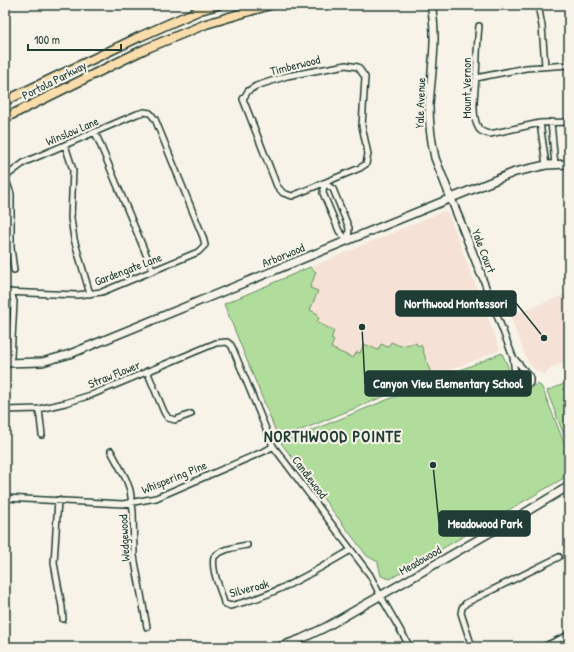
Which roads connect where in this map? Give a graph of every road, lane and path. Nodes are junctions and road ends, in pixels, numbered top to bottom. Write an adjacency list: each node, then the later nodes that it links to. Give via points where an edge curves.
1 (218, 5): 9 (main road, Portola Parkway, via 200,10 139,37)
2 (270, 5): 10 (main road, Portola Parkway, via 206,24 164,41)
3 (431, 5): 21 (street, Yale Avenue, via 435,44 429,106 430,126 435,158)
4 (538, 5): 7 (street)
5 (479, 26): 8 (street, Mount Vernon)
6 (569, 65): 7 (street)
7 (545, 66): 8 (street)
8 (476, 78): 13 (street, Mount Vernon, via 476,123 484,134)
9 (5, 101)
10 (5, 118)
11 (551, 122): 12 (street, Mount Vernon); 13 (street, Mount Vernon); 18 (street)
12 (569, 122)
13 (540, 123): 17 (street)
14 (95, 132): 15 (street, Winslow Lane); 23 (street, Winslow Lane, via 137,114 150,113 155,119); 25 (street)
15 (65, 145): 19 (street, Winslow Lane, via 25,162); 29 (street, via 73,170 71,218 74,239)
16 (569, 164): 18 (street, Arborwood)
17 (546, 165): 18 (street, Arborwood); 21 (street, Arborwood, via 515,172)
18 (555, 165)
19 (5, 177): 24 (street, via 11,194 11,248)
20 (324, 183): 20 (street, Timberwood, via 366,164 368,154 362,126 365,77 358,67 346,65 287,76 256,86 248,91 243,99 277,186 283,193 292,196); 22 (street, via 323,193 339,231); 22 (street, via 333,189 349,228)
21 (451, 198): 22 (street, Arborwood); 26 (street, Yale Court)
22 (348, 241): 33 (street, Arborwood, via 70,354 42,362)
23 (205, 246): 25 (street, Gardengate Lane, via 198,252)
24 (14, 270)
25 (152, 271): 29 (street, Gardengate Lane, via 102,292)
26 (480, 274): 32 (street, Yale Court)
27 (5, 292): 28 (street, Gardengate Lane)
28 (11, 292): 29 (street, Gardengate Lane); 30 (street, via 6,302); 33 (street, via 14,302 11,357)
29 (90, 294)
30 (5, 329)
31 (227, 342): 34 (street, Straw Flower, via 216,343); 39 (street, Candlewood, via 233,349)
32 (513, 357): 32 (street, Yale Court, via 516,383 521,386 527,385 530,376)
33 (6, 362)
34 (147, 371): 35 (street, Straw Flower, via 85,397); 37 (street, via 168,418 175,420)
35 (39, 409): 36 (street, Straw Flower); 38 (street)
36 (5, 410)
37 (191, 414)
38 (42, 435)
39 (273, 446): 44 (street, Whispering Pine, via 156,498); 46 (street, Candlewood)
40 (111, 451): 44 (street, Wedgewood, via 126,479)
41 (569, 486): 48 (street, Meadowood)
42 (5, 498): 43 (street, Whispering Pine)
43 (58, 500): 44 (street, Whispering Pine); 49 (street, via 54,563)
44 (132, 503): 50 (street, Wedgewood, via 134,556)
45 (247, 545): 46 (street, Silveroak, via 235,547 214,557 224,603 230,606 282,588)
46 (351, 550): 48 (street, Candlewood, via 370,574)
47 (559, 557): 54 (street, via 462,608 461,613)
48 (380, 595): 52 (street, Meadowood, via 326,627); 53 (street, Candlewood)
49 (63, 619)
50 (147, 627)
51 (569, 635): 55 (street)
52 (279, 647)
53 (410, 647)
54 (472, 647)
55 (543, 647)

